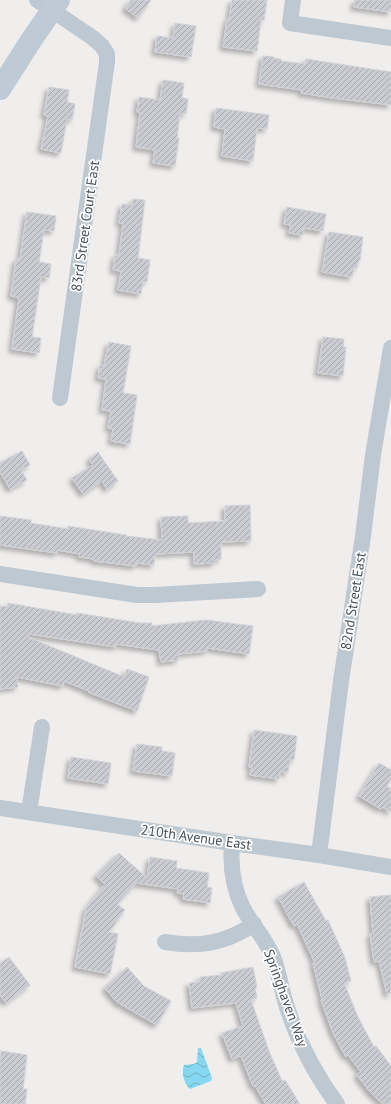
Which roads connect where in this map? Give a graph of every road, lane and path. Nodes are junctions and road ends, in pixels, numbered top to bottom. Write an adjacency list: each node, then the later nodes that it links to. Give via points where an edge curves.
1 (293, 0): 3 (street, via 290,23)
2 (50, 3): 4 (street, via 30,42); 6 (street, 83rd Street Court East, via 102,46 107,54)
3 (391, 38)
4 (0, 89)
5 (391, 348): 13 (street, 82nd Street East, via 373,455)
6 (60, 398)
7 (0, 574): 8 (street, via 137,595)
8 (258, 589)
9 (42, 727): 11 (street)
10 (0, 808): 11 (street, 210th Avenue East)
11 (29, 812): 12 (street, 210th Avenue East)
12 (232, 843): 13 (street, 210th Avenue East); 15 (street, Springhaven Way, via 232,872 236,892)
13 (319, 854): 14 (street, 210th Avenue East)
14 (391, 867)
15 (254, 924): 16 (street, via 226,939 212,943 196,945); 17 (street, Springhaven Way, via 273,958 286,1004 308,1059)
16 (165, 942)
17 (337, 1104)

